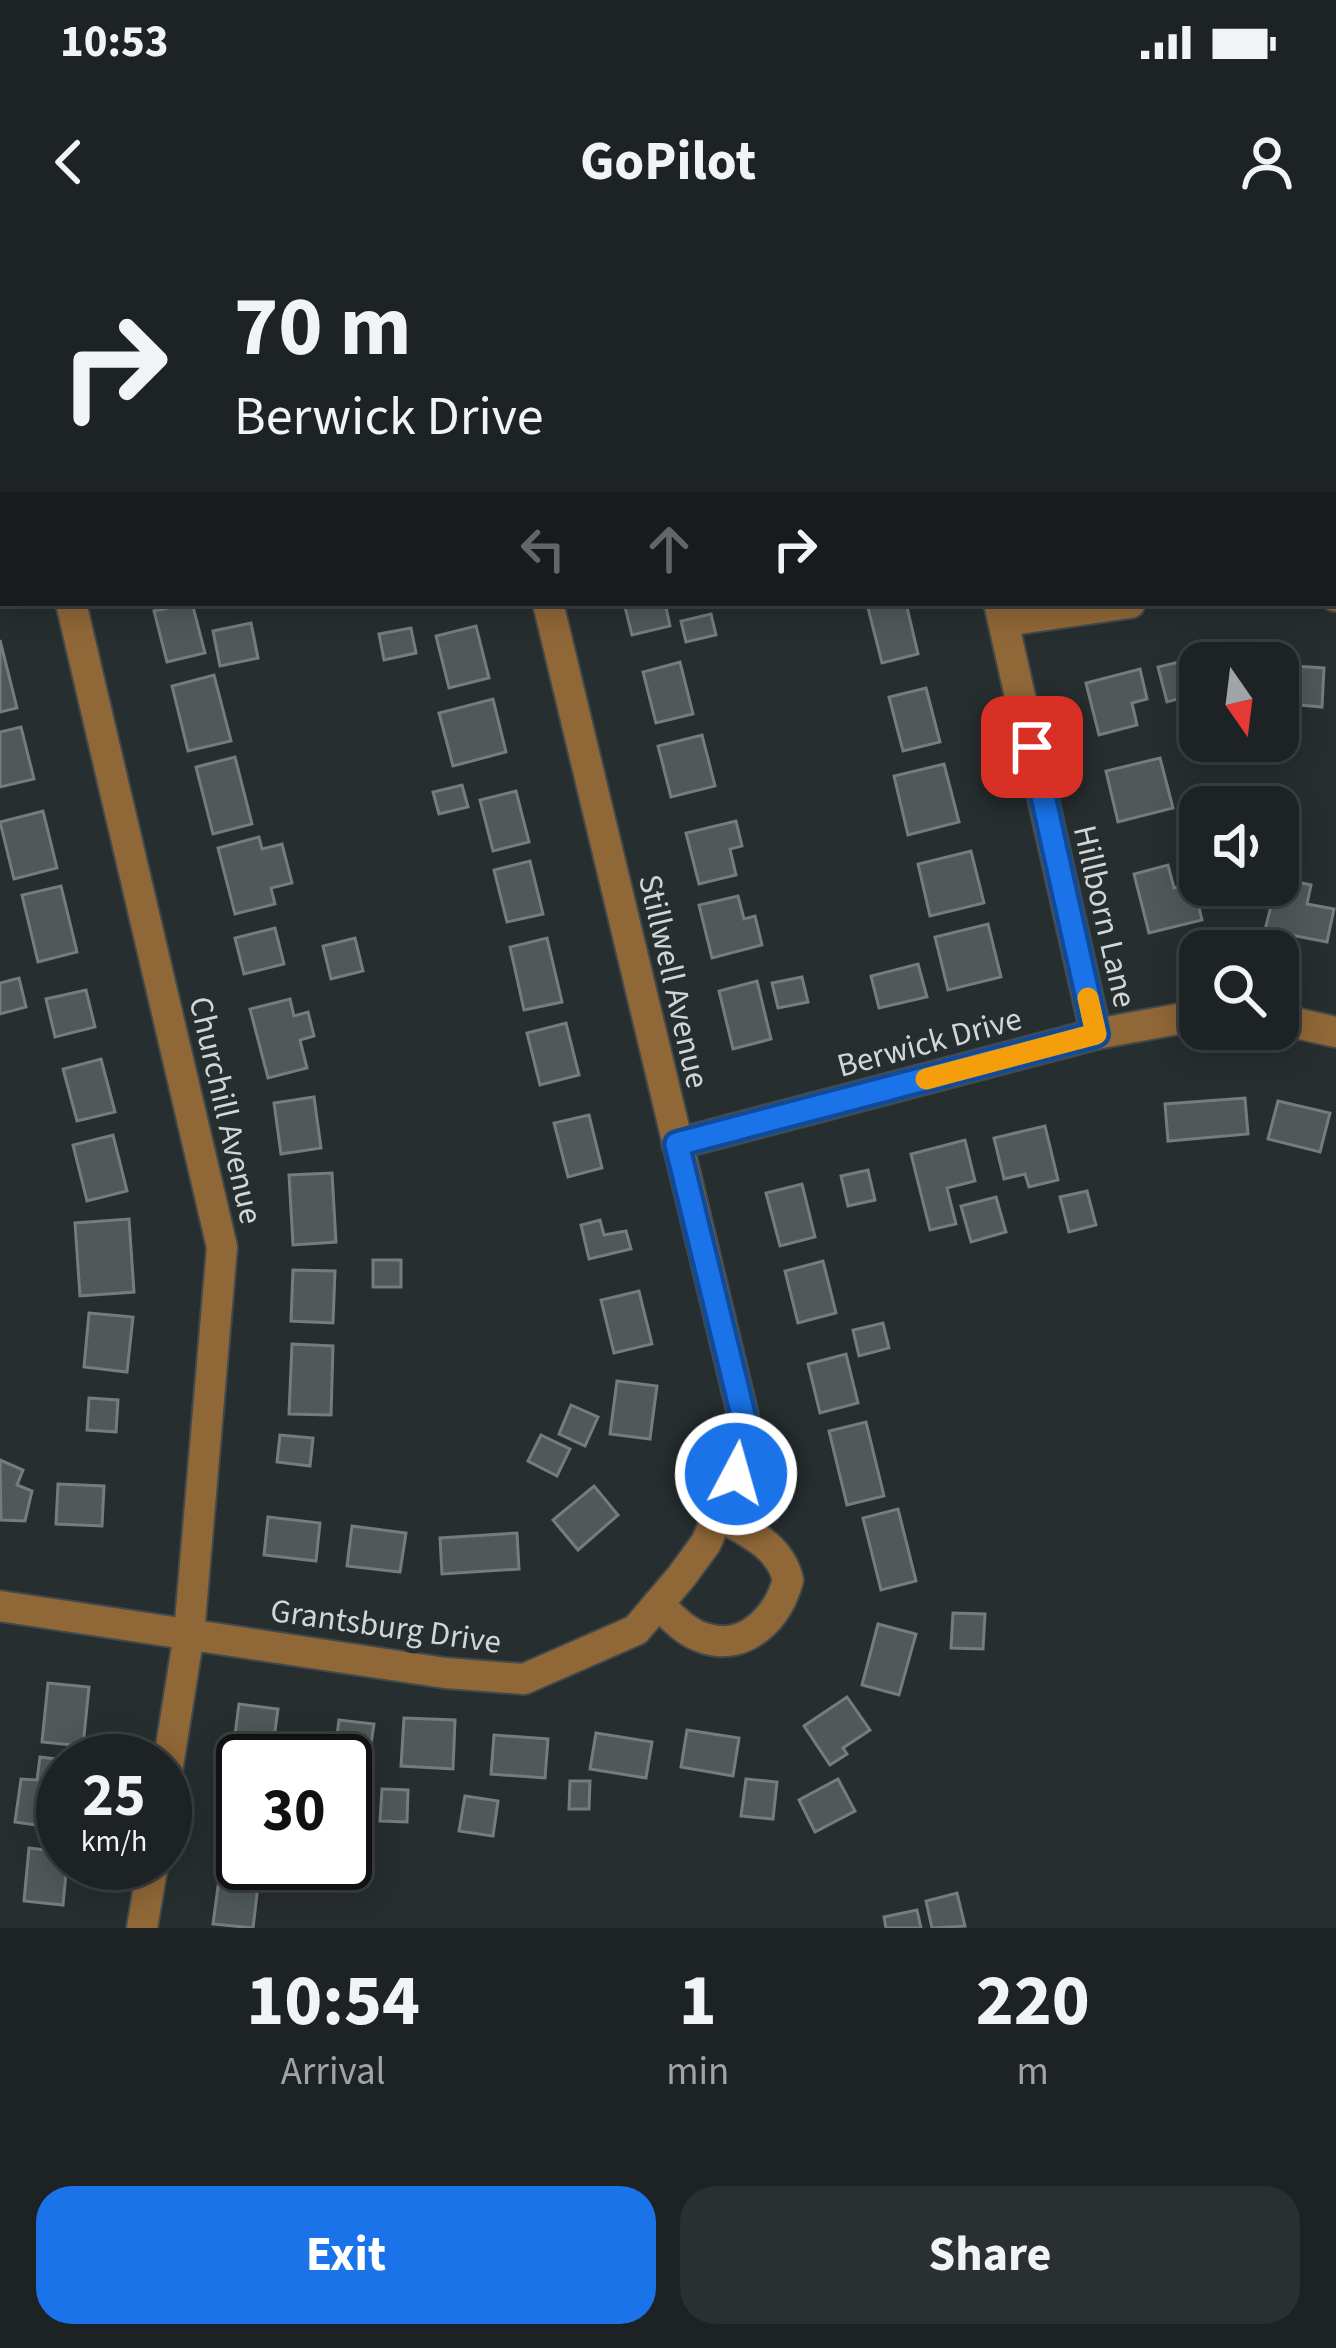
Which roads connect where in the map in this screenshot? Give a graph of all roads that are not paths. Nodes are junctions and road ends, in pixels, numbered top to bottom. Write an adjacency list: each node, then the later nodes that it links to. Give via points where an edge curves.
1 (72, 606): 14 (street, Churchill Avenue, via 222,1247)
2 (549, 606): 9 (street, Stillwell Avenue)
3 (1087, 606): 4 (street)
4 (1002, 612): 8 (street, Hillborn Lane)
5 (1179, 1020): 8 (street, Berwick Drive)
6 (1299, 1023): 7 (street)
7 (1336, 1032)
8 (1096, 1034): 9 (street, Berwick Drive)
9 (677, 1144): 10 (street, Stillwell Avenue, via 743,1415 736,1474)
10 (718, 1515): 11 (street, Stillwell Avenue); 11 (street, via 780,1558 788,1580 778,1606 733,1641 690,1632)
11 (658, 1604): 13 (street, Stillwell Avenue)
12 (0, 1606): 14 (street, Grantsburg Drive)
13 (636, 1630): 14 (street, Grantsburg Drive, via 524,1679)
14 (189, 1634): 15 (street, Churchill Avenue)
15 (173, 1734)
16 (148, 1890): 17 (street)
17 (142, 1928)

